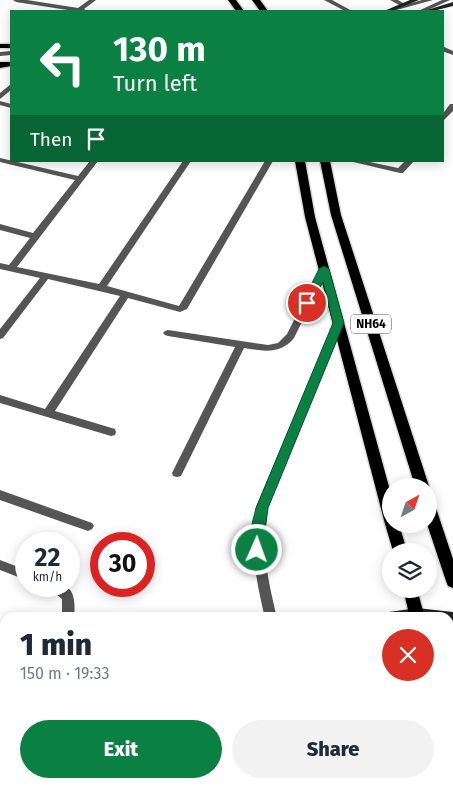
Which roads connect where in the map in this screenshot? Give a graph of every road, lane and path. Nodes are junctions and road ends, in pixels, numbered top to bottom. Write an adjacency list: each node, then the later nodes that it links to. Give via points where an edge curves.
1 (16, 0): 9 (street)
2 (93, 0): 10 (street)
3 (327, 0): 11 (street)
4 (393, 0): 7 (street)
5 (416, 0): 7 (main road)
6 (430, 0): 12 (street)
7 (404, 5): 12 (main road)
8 (450, 5): 13 (street); 14 (main road)
9 (76, 10)
10 (83, 10)
11 (347, 10)
12 (390, 10)
13 (426, 10)
14 (431, 10)
15 (10, 87): 16 (street)
16 (0, 97)
17 (453, 106): 18 (street)
18 (444, 117)
19 (0, 160): 27 (street)
20 (93, 162): 27 (street)
21 (186, 162): 34 (street)
22 (268, 162): 35 (street, via 184,307 175,309)
23 (300, 162): 32 (main road, NH64)
24 (325, 162): 44 (main road, NH64, via 336,215)
25 (358, 162): 26 (street, via 400,171)
26 (409, 162)
27 (81, 179): 29 (street)
28 (0, 227): 29 (street)
29 (36, 237): 31 (street)
30 (0, 266): 31 (street)
31 (11, 268): 33 (street)
32 (324, 269): 36 (main road, NH64); 39 (street, via 285,344 268,348)
33 (46, 276): 34 (street); 38 (street)
34 (101, 288): 35 (street)
35 (126, 294): 41 (street)
36 (339, 323): 45 (main road, NH64); 55 (street, via 258,523 257,550)
37 (168, 333): 39 (street)
38 (0, 336)
39 (241, 344): 43 (street)
40 (0, 399): 41 (street)
41 (48, 413): 42 (street)
42 (111, 432)
43 (177, 474)
44 (419, 478)
45 (382, 485)
46 (0, 495): 47 (street)
47 (88, 526)
48 (438, 532): 50 (main road)
49 (0, 565): 51 (street)
50 (451, 570)
51 (15, 571)
52 (68, 597): 54 (street)
53 (412, 598): 56 (main road)
54 (69, 612)
55 (270, 612)
56 (416, 612)

